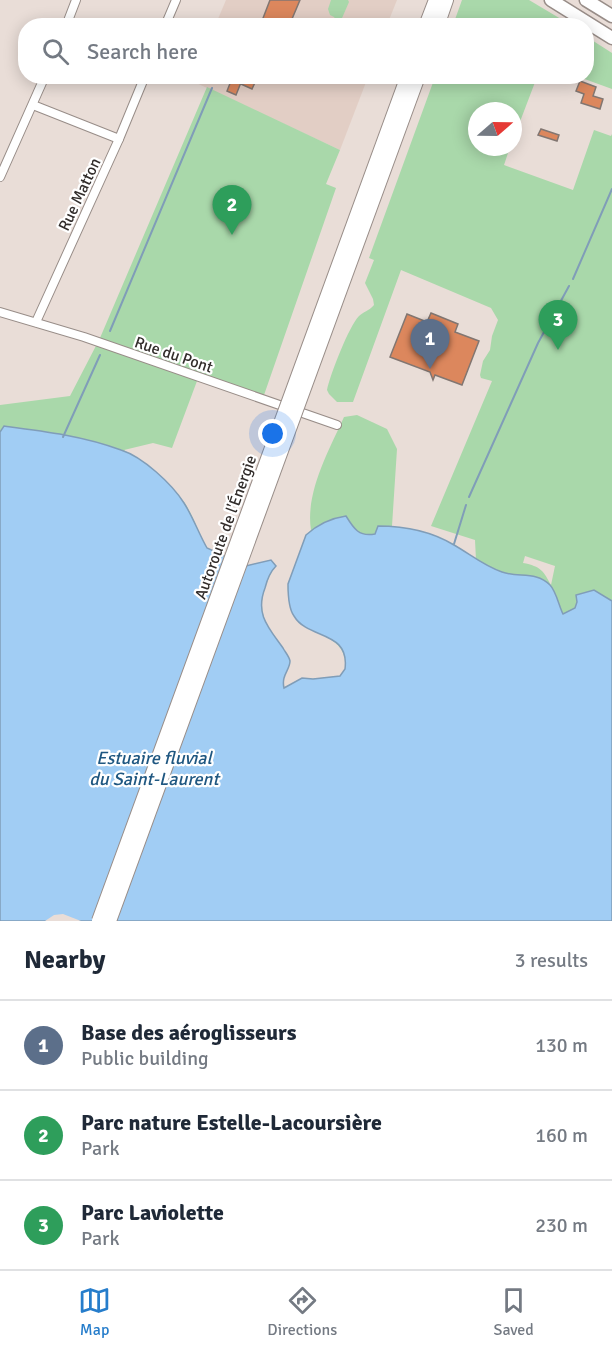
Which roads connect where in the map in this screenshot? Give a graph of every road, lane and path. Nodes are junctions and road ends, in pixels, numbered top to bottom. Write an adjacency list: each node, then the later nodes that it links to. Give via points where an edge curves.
1 (76, 0): 8 (street)
2 (176, 0): 9 (street)
3 (436, 0): 10 (highway)
4 (446, 0): 11 (highway)
5 (551, 0): 12 (main road)
6 (586, 0): 7 (main road)
7 (612, 16)
8 (69, 18)
9 (168, 18)
10 (429, 18)
11 (439, 18)
12 (580, 18)
13 (594, 27): 14 (main road)
14 (612, 38)
15 (42, 84): 19 (street)
16 (142, 84): 20 (street, Rue Matton)
17 (405, 84): 25 (highway, Autoroute de l'Énergie, bridge)
18 (415, 84): 26 (highway, Autoroute de l'Énergie, bridge)
19 (33, 105): 20 (street); 21 (street)
20 (119, 139): 23 (street, Rue Matton)
21 (0, 177)
22 (0, 312): 23 (street, Rue du Pont)
23 (36, 322): 24 (street, Rue du Pont)
24 (337, 425)
25 (99, 921)
26 (109, 921)

